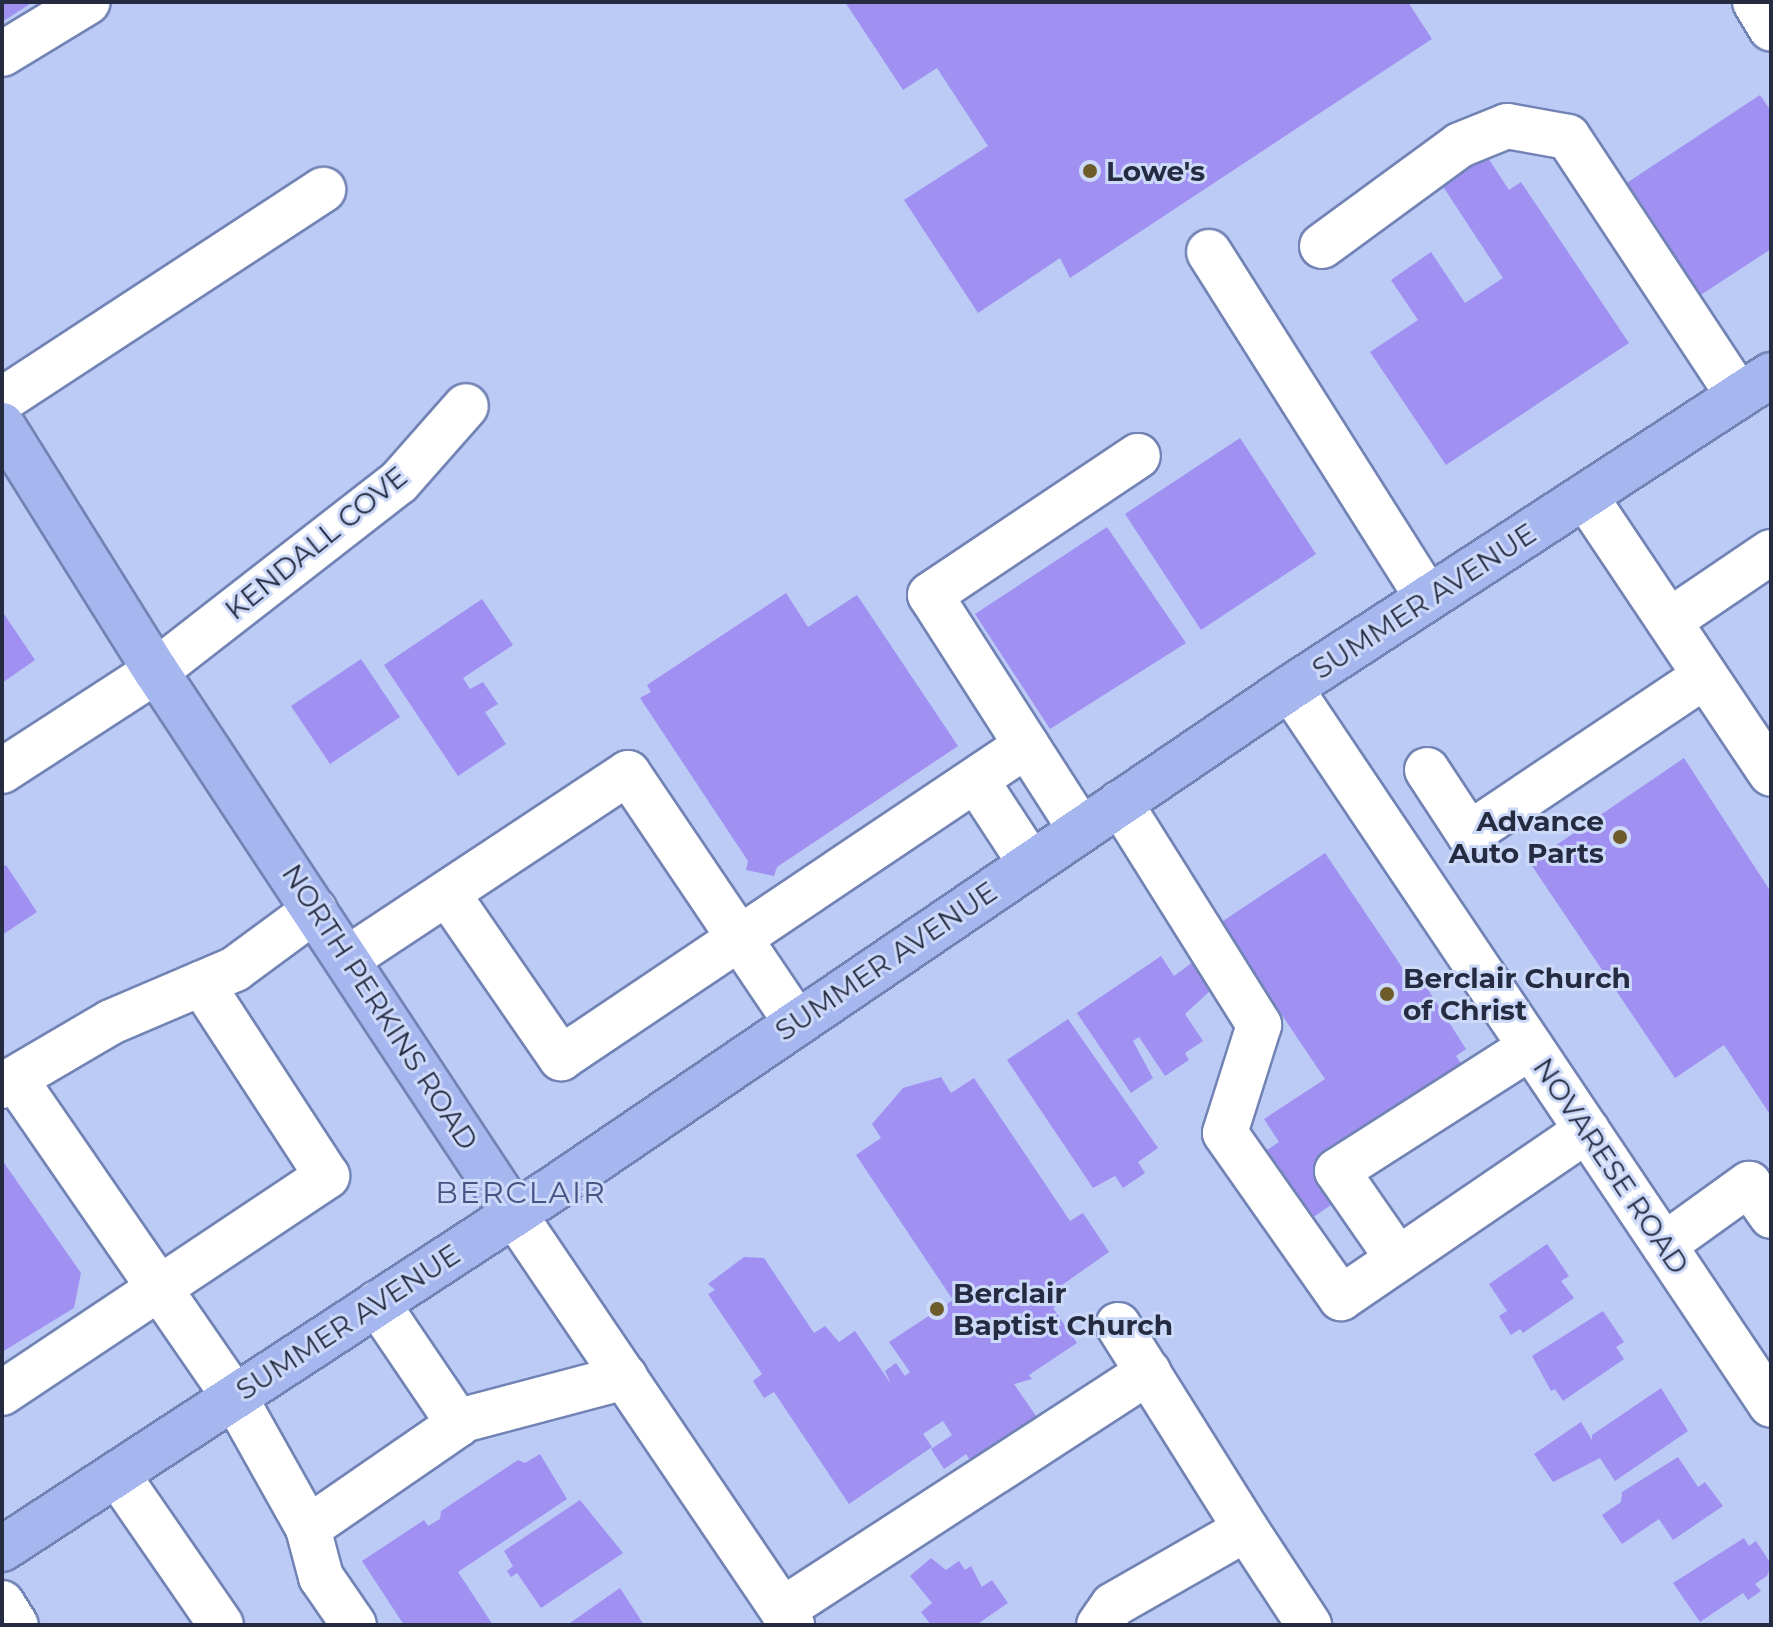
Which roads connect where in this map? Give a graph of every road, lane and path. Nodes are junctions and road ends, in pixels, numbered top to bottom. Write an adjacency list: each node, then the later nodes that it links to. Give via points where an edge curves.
1 (88, 2): 4 (street)
2 (1755, 2): 3 (street)
3 (1771, 29)
4 (2, 54)
5 (323, 190): 9 (street)
6 (1322, 246): 8 (street, via 1460,145 1507,126 1568,137)
7 (1209, 252): 15 (street)
8 (1755, 386): 13 (main road, SUMMER AVENUE)
9 (2, 400)
10 (466, 406): 17 (street, KENDALL COVE, via 399,482)
11 (2, 425): 17 (main road, NORTH PERKINS ROAD)
12 (1138, 456): 20 (street, via 930,595)
13 (1585, 496): 15 (main road, SUMMER AVENUE); 16 (street)
14 (1771, 552): 16 (street)
15 (1428, 598): 19 (main road, SUMMER AVENUE)
16 (1669, 621): 18 (street)
17 (156, 671): 22 (street, KENDALL COVE); 29 (main road, NORTH PERKINS ROAD)
18 (1705, 676): 21 (street, via 1469,834); 23 (street)
19 (1290, 688): 25 (main road, SUMMER AVENUE); 34 (street, NOVARESE ROAD)
20 (1027, 745): 24 (street); 26 (street)
21 (1427, 770)
22 (2, 771)
23 (1771, 774)
24 (976, 780): 27 (street); 30 (street)
25 (1120, 803): 26 (main road, SUMMER AVENUE); 40 (street, via 1259,1025 1225,1133 1341,1298)
26 (1081, 830): 27 (main road, SUMMER AVENUE)
27 (1031, 864): 33 (main road, SUMMER AVENUE)
28 (447, 893): 30 (street, via 561,1058); 30 (street, via 628,773); 31 (street)
29 (315, 910): 31 (main road, NORTH PERKINS ROAD); 32 (street, via 235,969)
30 (742, 940): 33 (street)
31 (347, 959): 38 (main road, NORTH PERKINS ROAD)
32 (201, 983): 35 (street, via 111,1022); 41 (street, via 327,1176)
33 (796, 1022): 38 (main road, SUMMER AVENUE)
34 (1531, 1047): 36 (street, NOVARESE ROAD); 40 (street, via 1337,1171)
35 (9, 1082): 41 (street)
36 (1587, 1130): 39 (street, NOVARESE ROAD); 40 (street)
37 (1764, 1190): 39 (street)
38 (514, 1214): 42 (main road, SUMMER AVENUE); 45 (street, NORTH PERKINS ROAD)
39 (1664, 1245): 48 (street, NOVARESE ROAD)
40 (1398, 1259)
41 (158, 1288): 46 (street); 47 (street)
42 (377, 1303): 47 (main road, SUMMER AVENUE); 49 (street)
43 (1118, 1325): 44 (street)
44 (1148, 1372): 52 (street); 55 (street)
45 (625, 1377): 49 (street); 55 (street, NORTH PERKINS ROAD)
46 (2, 1393)
47 (234, 1396): 50 (main road, SUMMER AVENUE); 51 (street)
48 (1771, 1405)
49 (459, 1421): 51 (street)
50 (117, 1474): 53 (main road, SUMMER AVENUE); 57 (street)
51 (308, 1528): 58 (street, via 321,1577)
52 (1246, 1529): 59 (street, via 1113,1605); 60 (street)
53 (2, 1549)
54 (2, 1603): 56 (street)
55 (787, 1618)
56 (16, 1625)
57 (221, 1625)
58 (354, 1625)
59 (1099, 1625)
60 (1309, 1625)

